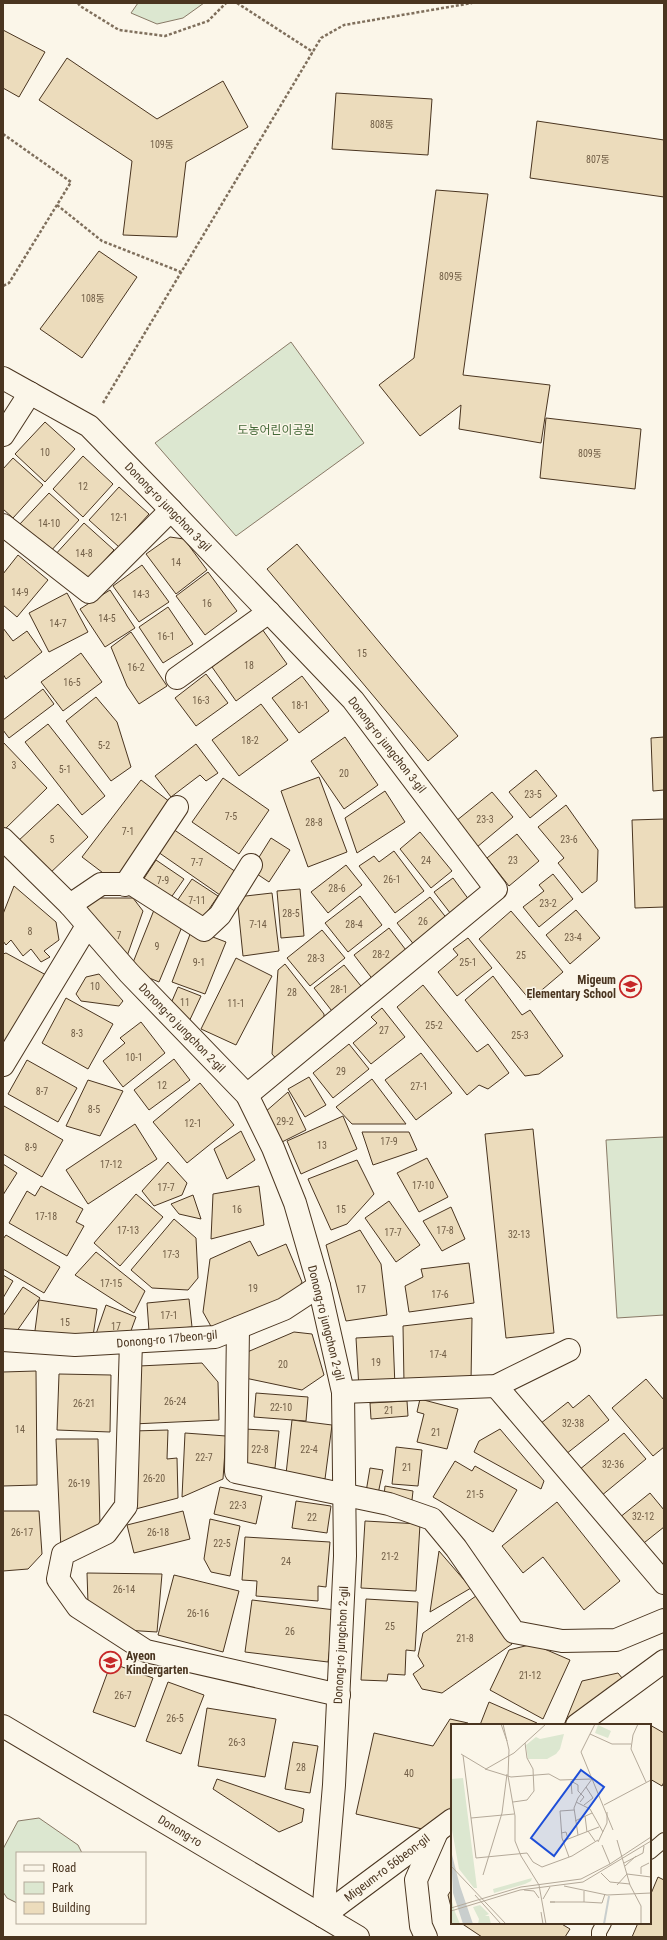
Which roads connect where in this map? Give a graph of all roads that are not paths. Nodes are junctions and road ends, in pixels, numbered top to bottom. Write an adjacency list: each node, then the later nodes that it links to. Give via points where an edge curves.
1 (3, 378): 2 (street, Donong-ro jungchon 3-gil)
2 (30, 393): 3 (street); 4 (street, Donong-ro jungchon 3-gil, via 89,426)
3 (3, 435)
4 (171, 510): 5 (street, via 89,592); 6 (street, Donong-ro jungchon 3-gil)
5 (3, 525)
6 (269, 612): 7 (street); 15 (street, Donong-ro jungchon 3-gil, via 353,700 496,889)
7 (177, 678)
8 (177, 807): 11 (street)
9 (3, 839): 12 (street, Donong-ro jungchon 2-gil)
10 (251, 865): 11 (street, via 220,915 204,930 132,884)
11 (126, 885): 12 (street, via 101,884)
12 (70, 905): 13 (street, Donong-ro jungchon 2-gil)
13 (87, 926): 14 (street); 15 (street, Donong-ro jungchon 2-gil, via 139,984)
14 (3, 1066)
15 (247, 1095): 16 (street, Donong-ro jungchon 2-gil, via 273,1148 295,1203)
16 (319, 1286): 17 (street, Donong-ro 17beon-gil, via 284,1309); 22 (street, Donong-ro jungchon 2-gil)
17 (238, 1328): 19 (street, Donong-ro 17beon-gil, via 215,1337); 23 (street, via 236,1472)
18 (3, 1340): 19 (street, Donong-ro 17beon-gil, via 75,1345)
19 (131, 1342): 27 (street, via 126,1506 106,1533 63,1554 58,1579 78,1607 146,1651)
20 (569, 1350): 21 (street)
21 (496, 1386): 22 (street); 24 (street)
22 (343, 1392): 23 (street, Donong-ro jungchon 2-gil)
23 (344, 1495): 25 (street, via 389,1504 432,1519 456,1548 514,1632 562,1641 616,1640); 27 (street, Donong-ro jungchon 2-gil, via 345,1556)
24 (664, 1583)
25 (664, 1620)
26 (664, 1661): 28 (street)
27 (339, 1695): 33 (street, Donong-ro jungchon 2-gil)
28 (578, 1724)
29 (3, 1726): 33 (street, Donong-ro)
30 (445, 1825): 33 (street, Migeum-ro 56beon-gil); 36 (street, via 416,1880 420,1926)
31 (664, 1840): 32 (lane)
32 (651, 1851)
33 (323, 1916): 35 (street, Donong-ro)
34 (603, 1924): 37 (lane)
35 (358, 1937)
36 (426, 1937)
37 (599, 1937)

